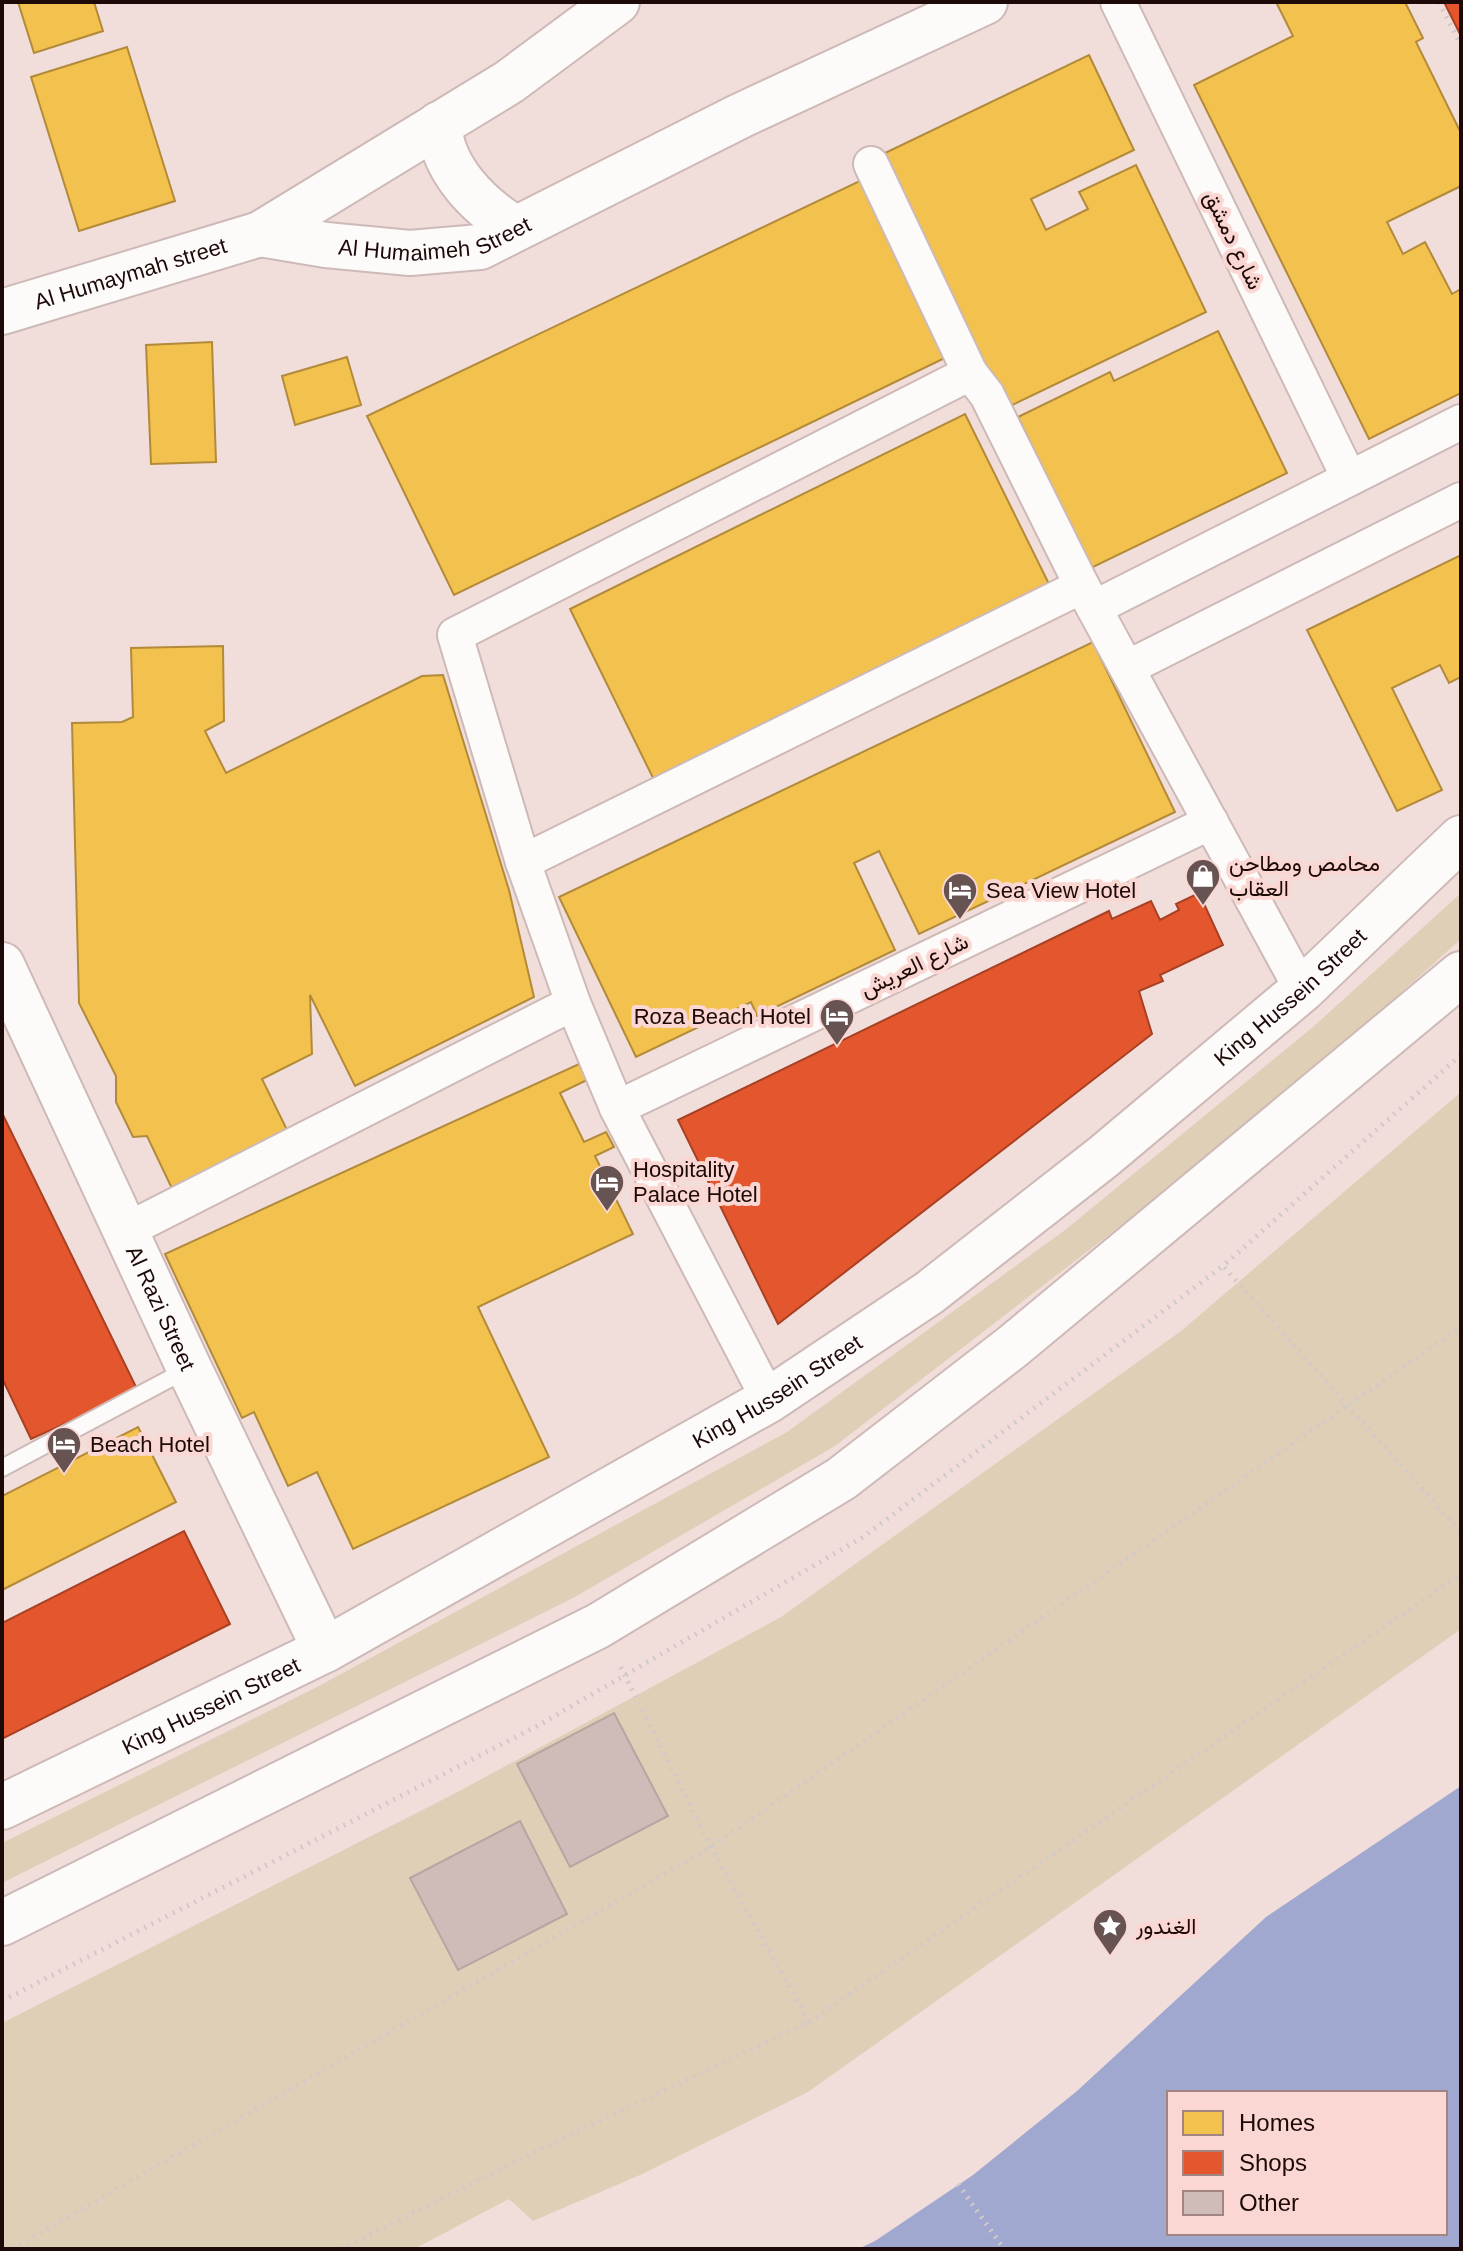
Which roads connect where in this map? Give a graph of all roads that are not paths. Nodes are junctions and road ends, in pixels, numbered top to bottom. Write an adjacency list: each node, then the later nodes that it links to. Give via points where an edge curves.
1 (617, 2): 4 (main road, via 509,82)
2 (985, 2): 6 (main road, Al Humaimeh Street)
3 (1118, 2): 11 (street, شارع دمشق)
4 (439, 124): 6 (main road, via 450,165 462,182); 7 (main road)
5 (871, 164): 9 (street)
6 (515, 228): 7 (main road, Al Humaimeh Street, via 480,247 410,253)
7 (260, 234): 8 (main road, Al Humaymah street)
8 (2, 312)
9 (970, 373): 13 (street, via 987,395); 17 (street, via 455,635)
10 (1461, 422): 11 (street)
11 (1349, 478): 13 (street)
12 (1461, 500): 14 (street)
13 (1088, 597): 14 (street); 17 (street)
14 (1127, 668): 15 (street)
15 (1211, 822): 20 (street); 22 (street, شارع العريش)
16 (1461, 838): 20 (main road, King Hussein Street)
17 (523, 862): 21 (street)
18 (2, 965): 23 (main road, Al Razi Street)
19 (1461, 974): 29 (main road, via 1012,1347 841,1479 598,1626)
20 (1302, 990): 25 (main road, King Hussein Street, via 1103,1157 941,1283)
21 (573, 1003): 22 (street); 23 (street)
22 (617, 1108): 25 (street)
23 (125, 1231): 24 (main road, Al Razi Street)
24 (189, 1368): 26 (lane); 27 (main road, Al Razi Street)
25 (769, 1400): 27 (main road, King Hussein Street)
26 (2, 1468)
27 (325, 1650): 28 (main road, King Hussein Street)
28 (2, 1807)
29 (2, 1923)

